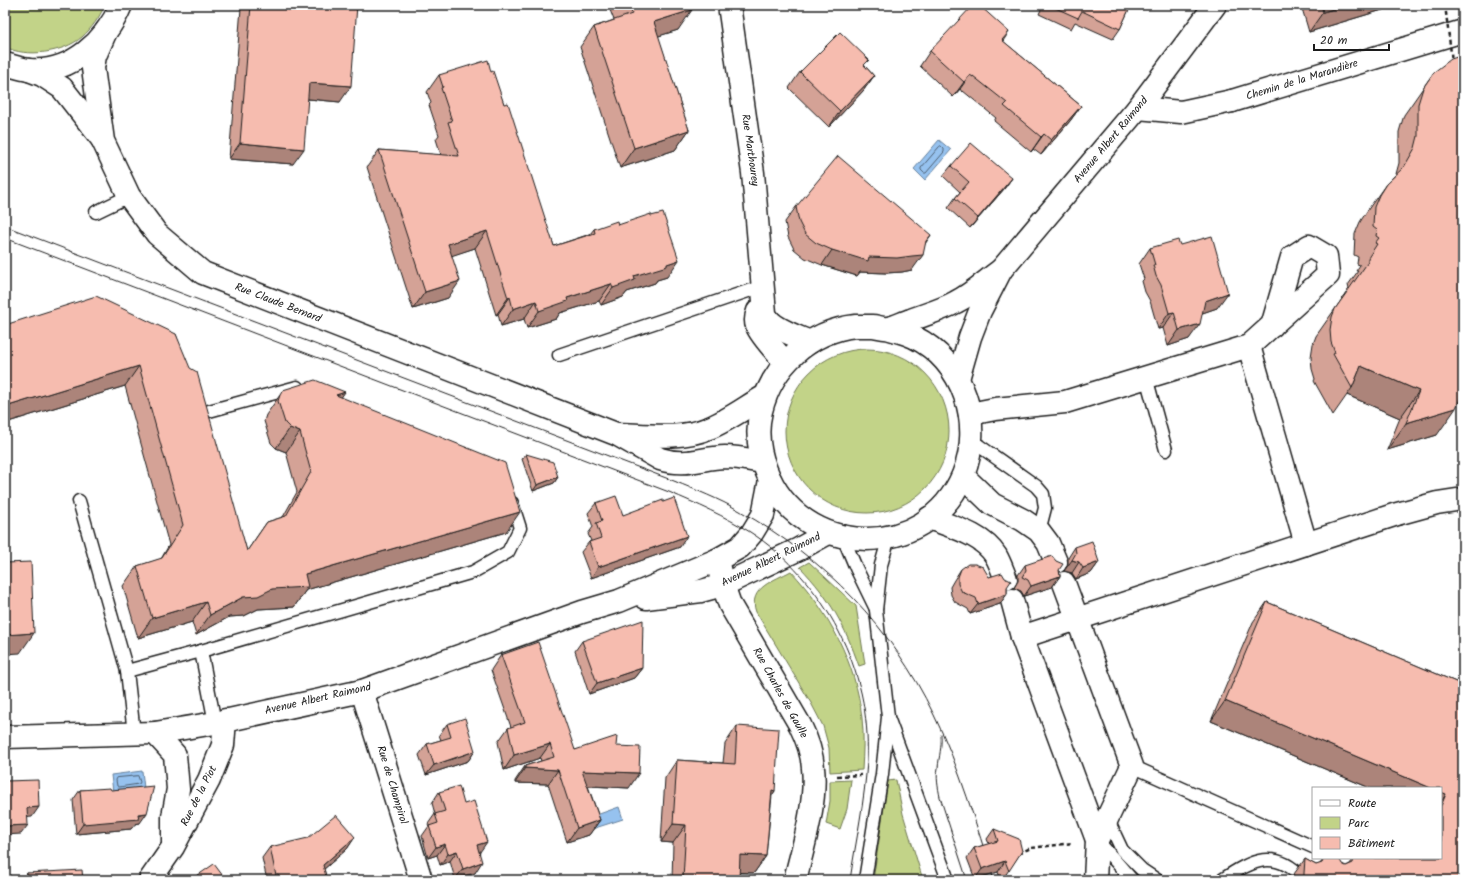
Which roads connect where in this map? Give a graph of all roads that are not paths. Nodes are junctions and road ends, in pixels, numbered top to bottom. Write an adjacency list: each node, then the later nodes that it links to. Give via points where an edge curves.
1 (121, 5): 4 (street)
2 (729, 5): 13 (street, Rue Marthourey, via 754,173)
3 (1215, 5): 8 (street, Avenue Albert Raimond)
4 (106, 31): 7 (street, via 94,46 72,61 44,70); 9 (street, Rue Claude Bernard, via 92,68)
5 (1463, 31): 8 (street, Chemin de la Marandière, via 1232,101 1181,112)
6 (5, 64): 7 (street)
7 (29, 70): 9 (street, via 62,88)
8 (1138, 108): 12 (street, Avenue Albert Raimond)
9 (103, 141): 10 (street, Rue Claude Bernard)
10 (129, 196): 11 (lane); 26 (street, Rue Claude Bernard, via 157,234 203,273)
11 (96, 212)
12 (1001, 270): 15 (street, Avenue Albert Raimond, via 957,302); 21 (street, Avenue Albert Raimond, via 980,311)
13 (764, 291): 16 (street, Rue Marthourey, via 765,313 769,321); 18 (lane); 19 (street, Rue Marthourey, via 756,314 756,326)
14 (1272, 326): 17 (street)
15 (887, 328): 16 (street, via 856,326 824,334); 21 (street, via 902,332 928,346)
16 (810, 342): 19 (street)
17 (1249, 346): 20 (street); 38 (street)
18 (559, 355)
19 (785, 362): 23 (street)
20 (1146, 377): 25 (street, via 1065,402); 28 (lane)
21 (958, 379): 25 (street, via 966,396)
22 (308, 389): 24 (lane, via 301,386)
23 (765, 396): 26 (street, Rue Claude Bernard, via 710,428 698,432 674,435); 29 (street, via 759,426 760,450)
24 (209, 411)
25 (970, 414): 27 (street)
26 (616, 434): 29 (street, Rue Claude Bernard, via 667,461 688,463 724,457 739,458)
27 (971, 440): 30 (street); 35 (lane, via 1036,486 1043,494 1045,508)
28 (1166, 450)
29 (766, 471): 36 (street, via 776,492 794,512 816,527); 39 (street, Avenue Albert Raimond, via 763,515 740,547)
30 (963, 476): 34 (street, via 948,499); 35 (street, via 992,504)
31 (508, 490): 49 (lane, via 520,528 508,552 473,572)
32 (1463, 499): 38 (street, via 1397,514)
33 (79, 501): 50 (lane)
34 (929, 518): 37 (street, via 910,530); 41 (street, via 966,532 989,548 996,556)
35 (1039, 530): 40 (street)
36 (836, 535): 37 (street, via 866,540); 43 (street, Avenue Albert Raimond, via 799,548); 46 (lane, via 856,568)
37 (888, 537): 46 (lane, via 881,566)
38 (1306, 544): 47 (street)
39 (718, 560): 43 (street, Rue Charles de Gaulle); 45 (street, Avenue Albert Raimond)
40 (1056, 562)
41 (1006, 579)
42 (1064, 583): 47 (street)
43 (723, 585): 45 (street, Avenue Albert Raimond, via 701,591); 66 (street, Rue Charles de Gaulle, via 730,605 807,738 811,754 814,769 811,802)
44 (1012, 600): 48 (street)
45 (619, 601): 51 (street, Avenue Albert Raimond)
46 (876, 610): 52 (lane)
47 (1078, 620): 48 (street); 57 (street)
48 (1022, 638): 59 (street)
49 (202, 652): 50 (lane); 53 (lane)
50 (127, 671): 55 (lane)
51 (362, 691): 53 (street, Avenue Albert Raimond); 65 (street, Rue de Champirol)
52 (888, 717): 67 (lane, via 882,774); 68 (lane)
53 (220, 722): 54 (street, Avenue Albert Raimond); 60 (street, Rue de la Piot, via 223,745 209,780)
54 (156, 733): 55 (street, Avenue Albert Raimond); 60 (street, Rue de la Piot, via 175,756 178,789 173,817)
55 (134, 734): 56 (street, Avenue Albert Raimond)
56 (5, 736)
57 (1132, 766): 58 (street); 61 (lane)
58 (1107, 818): 59 (street); 70 (lane, via 1122,850 1142,870)
59 (1097, 840): 63 (street); 69 (lane)
60 (173, 847): 64 (street, Rue de la Piot)
61 (1312, 847)
62 (1303, 878): 71 (lane, via 1282,862 1268,860 1254,862)
63 (1096, 879)
64 (150, 880)
65 (422, 880)
66 (795, 880)
67 (865, 880)
68 (948, 880)
69 (1132, 880)
70 (1157, 880)
71 (1222, 880)

